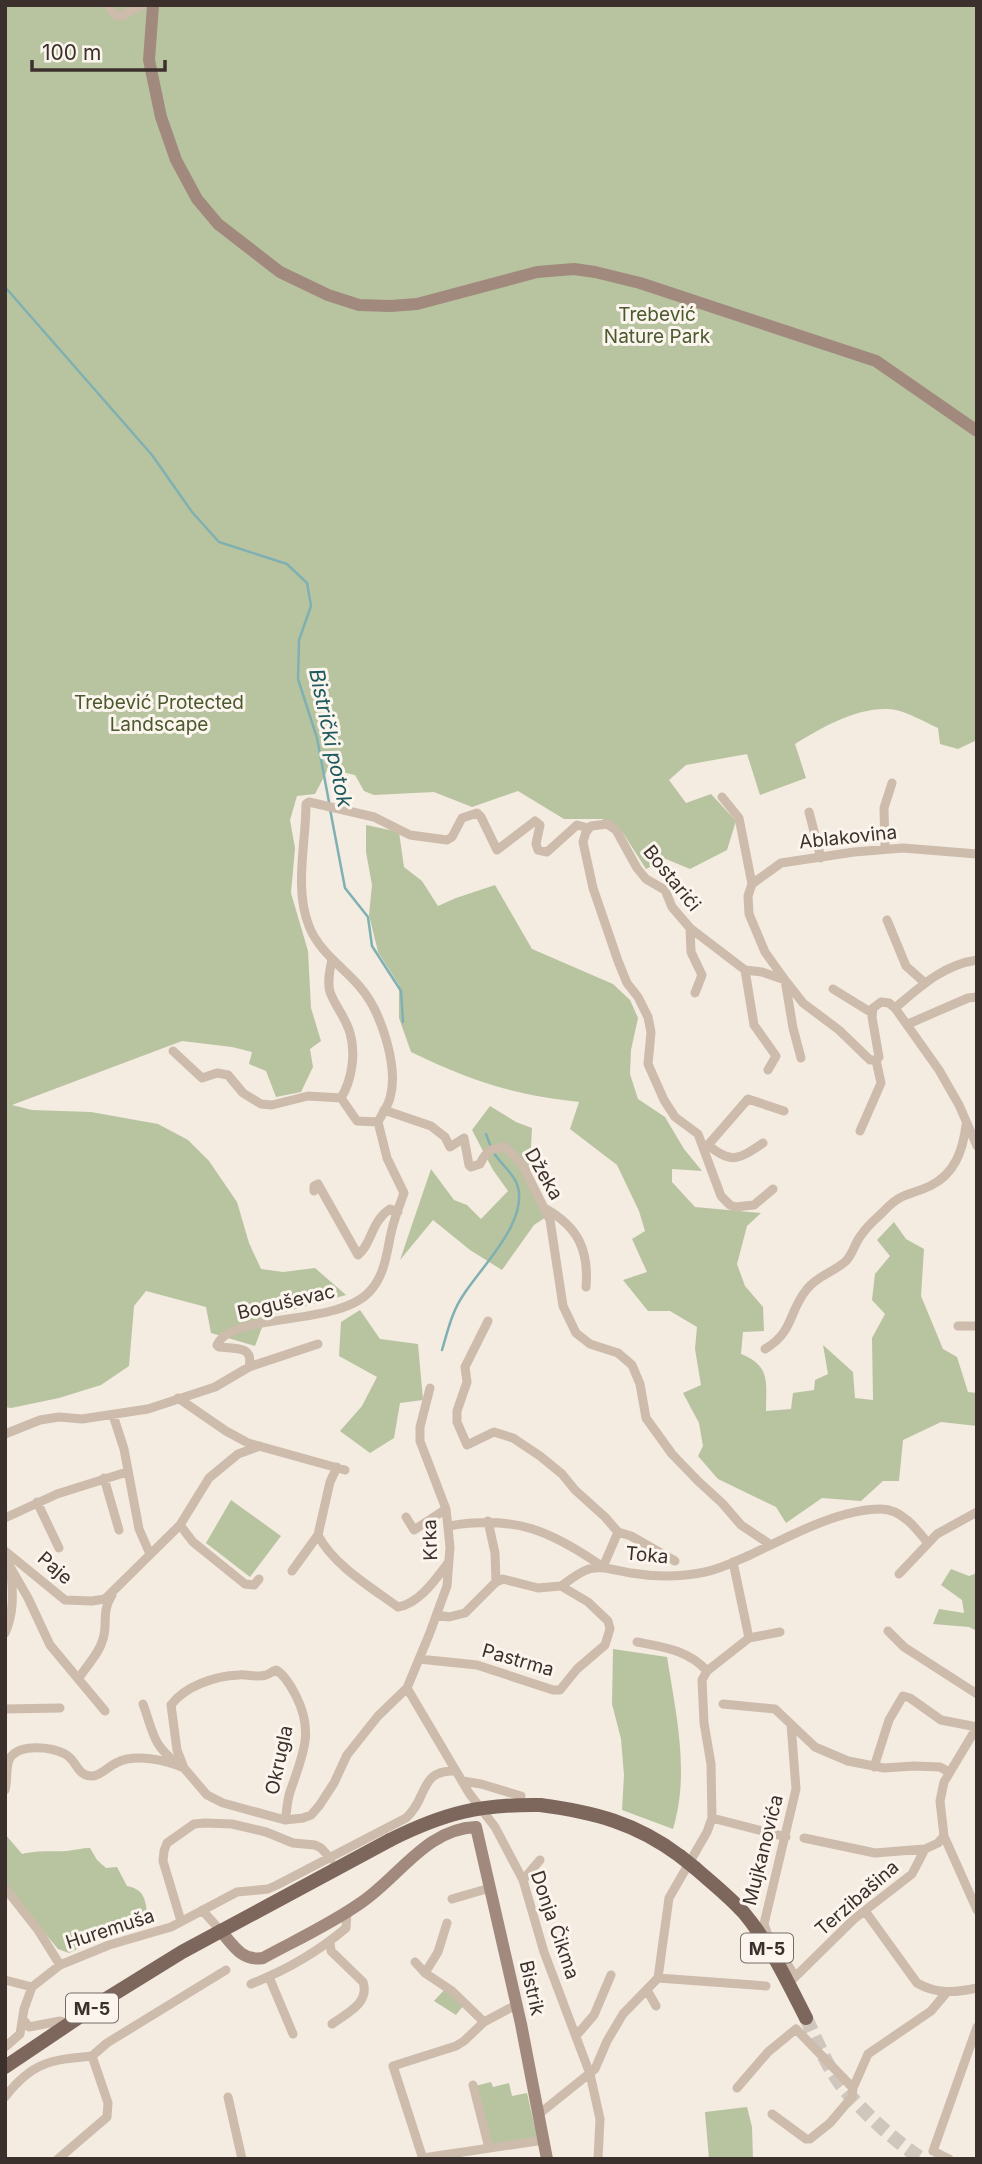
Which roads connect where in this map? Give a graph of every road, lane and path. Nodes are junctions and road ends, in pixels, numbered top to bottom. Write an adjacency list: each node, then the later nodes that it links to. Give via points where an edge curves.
1 (108, 5): 2 (street, via 122,16)
2 (142, 5)
3 (153, 5): 4 (main road, via 149,60 176,160 197,199 218,223 280,272 359,306 390,306 417,304 537,272 595,272 876,361)
4 (977, 432)
5 (892, 783): 9 (street, via 884,807)
6 (722, 797): 12 (street, via 739,818)
7 (809, 812): 11 (street)
8 (588, 828): 14 (street, Bostarići, via 607,824 615,830 637,868 665,890); 15 (street, via 577,825 542,852 536,844 540,825 535,821 496,849 477,813 462,818 447,839 410,835 374,817 309,802 300,876 308,924); 38 (street, via 583,846 596,898 627,982 648,1017 651,1071 675,1117 698,1134)
9 (885, 849): 10 (street, Ablakovina); 11 (street, Ablakovina)
10 (977, 854)
11 (821, 858): 12 (street, Ablakovina, via 781,863)
12 (752, 884): 18 (street, via 749,914 765,953)
13 (887, 920): 19 (street, via 906,966)
14 (690, 928): 17 (street, Bostarići); 21 (street, via 691,952 702,975)
15 (332, 959): 30 (street, via 331,993 352,1046 348,1082); 31 (street, via 362,989 386,1033 392,1086)
16 (977, 960): 19 (street, via 948,967)
17 (745, 970): 18 (street, Bostarići); 29 (street, via 754,1025 776,1056)
18 (785, 980): 27 (street); 28 (street, via 803,1003 866,1058)
19 (925, 982): 23 (street)
20 (833, 989): 24 (street)
21 (695, 993)
22 (977, 997): 25 (street)
23 (895, 1008): 24 (street, via 881,1002); 25 (street)
24 (872, 1013): 28 (street, via 879,1052)
25 (908, 1024): 34 (street)
26 (173, 1051): 30 (street, via 202,1078 228,1075 243,1093 261,1104 308,1096)
27 (800, 1058)
28 (876, 1060): 35 (street, via 881,1083)
29 (768, 1070)
30 (341, 1098): 33 (street, via 356,1121)
31 (384, 1110): 33 (street); 41 (street, Džeka, via 431,1126 450,1147 464,1138 471,1167 480,1164 491,1149 505,1147 522,1164)
32 (784, 1111): 38 (street, via 748,1100)
33 (378, 1122): 42 (street, Boguševac, via 404,1193)
34 (966, 1123): 37 (street); 48 (street, via 956,1164 938,1181 889,1205 861,1234 848,1259 811,1284 787,1330)
35 (860, 1131)
36 (763, 1143): 38 (street, via 734,1158)
37 (977, 1146)
38 (706, 1147): 39 (street, via 721,1196 730,1205 754,1205)
39 (773, 1189)
40 (314, 1191): 42 (street, via 318,1184 358,1255 383,1214 390,1209)
41 (544, 1208): 43 (street, via 576,1232); 69 (street, Džeka, via 554,1236 557,1277 570,1324 584,1341 618,1353 632,1365 646,1418 672,1454 741,1525)
42 (398, 1212): 49 (street, Boguševac, via 381,1274 371,1291 356,1302 318,1315 254,1324 220,1339 219,1347 249,1353)
43 (586, 1287)
44 (488, 1321): 66 (street, via 465,1367 466,1387 457,1411 467,1446 494,1432 513,1438 562,1474)
45 (958, 1326): 46 (street)
46 (977, 1326)
47 (318, 1344): 49 (street)
48 (765, 1349)
49 (249, 1367): 51 (street, via 215,1387)
50 (430, 1388): 58 (street, Krka, via 421,1441)
51 (178, 1398): 52 (street); 54 (street, via 236,1437)
52 (113, 1415): 53 (street, via 50,1418); 55 (street)
53 (5, 1434)
54 (260, 1446): 63 (street, via 238,1454 209,1478); 67 (street, via 341,1468 330,1482)
55 (127, 1472): 56 (street); 72 (street, via 139,1529)
56 (104, 1478): 57 (street); 65 (street)
57 (37, 1502): 61 (street); 70 (street)
58 (446, 1509): 60 (street, via 414,1530); 64 (street, Krka)
59 (977, 1512): 68 (street)
60 (405, 1517)
61 (5, 1518)
62 (488, 1521): 64 (street); 78 (street, via 547,1534); 82 (street)
63 (180, 1525): 72 (street); 81 (street, via 193,1542 246,1584 254,1585)
64 (449, 1526): 75 (street, Krka)
65 (119, 1530)
66 (618, 1532): 74 (street); 78 (street)
67 (318, 1535): 75 (street, via 358,1580 398,1607 431,1584); 79 (street)
68 (927, 1542): 69 (street, Toka, via 904,1518 883,1508 851,1513); 80 (street)
69 (771, 1545): 76 (street, Toka)
70 (59, 1548)
71 (5, 1551): 84 (street, Paje, via 65,1600 92,1601)
72 (150, 1554): 84 (street)
73 (5, 1558): 77 (street)
74 (675, 1561)
75 (450, 1562): 85 (street, Krka)
76 (733, 1562): 78 (street, Toka, via 685,1576); 89 (street)
77 (11, 1567): 88 (street, via 11,1622); 93 (street, via 50,1645)
78 (603, 1567): 83 (street, Toka, via 588,1569)
79 (292, 1571)
80 (899, 1574)
81 (259, 1579)
82 (496, 1582): 83 (street, via 508,1579 538,1588); 85 (street, via 465,1613)
83 (561, 1586): 91 (street, Pastrma, via 588,1602 608,1621 610,1629 605,1645 560,1690 477,1665)
84 (112, 1594): 93 (street, via 103,1641)
85 (437, 1615): 91 (street, Krka)
86 (888, 1631): 95 (street, via 904,1647)
87 (780, 1632): 89 (street)
88 (5, 1633)
89 (749, 1638): 92 (street)
90 (637, 1642): 92 (street, via 685,1654)
91 (419, 1659): 94 (street, Krka)
92 (707, 1671): 111 (street, via 702,1680 702,1702 711,1764)
93 (79, 1678): 100 (street)
94 (407, 1688): 105 (street, Donja Čikma); 112 (street, Okrugla, via 347,1755 311,1815)
95 (977, 1694)
96 (143, 1704): 104 (street, via 154,1741)
97 (723, 1704): 101 (street, via 775,1709)
98 (60, 1708): 99 (street)
99 (5, 1709)
100 (105, 1711)
101 (791, 1724): 103 (street, via 835,1757); 116 (street, Mujkanovića, via 796,1789)
102 (977, 1727): 103 (street, via 942,1720 903,1696 889,1720); 106 (street)
103 (874, 1767): 106 (street, via 928,1766)
104 (184, 1768): 108 (street, via 124,1759 90,1776 64,1753 30,1748 10,1759); 112 (street, Okrugla, via 207,1795); 112 (street, Okrugla, via 171,1705 179,1695 220,1678 267,1675 276,1670 293,1689 306,1719 305,1745)
105 (456, 1772): 107 (street, Donja Čikma); 119 (street, Huremuša, via 435,1774 406,1818)
106 (949, 1772): 115 (street, via 940,1801)
107 (463, 1781): 109 (street, Donja Čikma); 110 (street)
108 (5, 1790)
109 (469, 1793): 113 (street, Bistrik); 121 (street, Donja Čikma, via 495,1827)
110 (521, 1796)
111 (712, 1818): 116 (street); 139 (street, via 668,1898)
112 (280, 1819): 114 (street, Okrugla)
113 (476, 1827): 123 (main road, Bistrik); 128 (main road, via 452,1830 434,1839)
114 (273, 1834): 119 (street, via 321,1847); 129 (street, via 205,1823 194,1824 173,1838 163,1851 163,1861)
115 (944, 1836): 118 (street, Terzibašina); 126 (street)
116 (786, 1837): 141 (street, Mujkanovića, via 764,1924)
117 (804, 1838): 118 (street, via 875,1853)
118 (925, 1849): 127 (street, Terzibašina, via 912,1874)
119 (331, 1859): 125 (street, Huremuša, via 268,1889 237,1892)
120 (540, 1860): 121 (street)
121 (523, 1880): 157 (street, Donja Čikma)
122 (5, 1888): 134 (street)
123 (490, 1888): 124 (street); 148 (main road, Bistrik)
124 (452, 1899)
125 (202, 1910): 129 (street, Huremuša); 131 (street)
126 (977, 1910)
127 (865, 1911): 141 (street, Terzibašina); 147 (street, via 917,1983)
128 (347, 1912): 131 (main road, via 258,1959 242,1956); 132 (street, via 346,1928)
129 (181, 1921): 134 (street, Huremuša)
130 (447, 1923): 136 (street)
131 (220, 1930): 141 (main road, M-5, bridge, via 390,1840 450,1814 501,1805 541,1805 593,1813 664,1844 744,1914); 153 (main road, M-5)
132 (330, 1942): 138 (street); 154 (street, via 331,1951 365,1987 358,2005)
133 (415, 1962): 136 (street)
134 (60, 1965): 144 (street, Huremuša)
135 (226, 1970): 159 (street)
136 (425, 1973): 152 (street)
137 (611, 1975): 157 (street, via 594,2015)
138 (269, 1977): 142 (street); 156 (street)
139 (658, 1978): 143 (street); 146 (street)
140 (5, 1980): 144 (street)
141 (792, 1980): 151 (main road, M-5)
142 (251, 1984)
143 (765, 1986)
144 (33, 1987): 150 (street)
145 (977, 1988): 147 (street)
146 (647, 1990): 149 (street); 161 (street, via 623,2014)
147 (947, 1992): 164 (street, via 931,2011 868,2054)
148 (516, 2005): 152 (street); 167 (main road, Bistrik)
149 (656, 2007)
150 (22, 2017): 153 (street, via 29,2027 60,2021); 158 (street, via 20,2034)
151 (806, 2018)
152 (484, 2021): 171 (street, via 456,2046 393,2066)
153 (69, 2024): 160 (main road, M-5)
154 (332, 2024)
155 (977, 2027): 176 (street, via 933,2151)
156 (293, 2034)
157 (576, 2036): 161 (street, Donja Čikma)
158 (5, 2047)
159 (92, 2056): 165 (street, via 50,2060 18,2080); 172 (street, via 108,2103 107,2117)
160 (5, 2067)
161 (590, 2074): 167 (street); 175 (street, Donja Čikma, via 600,2119)
162 (474, 2085): 170 (street)
163 (737, 2088): 164 (street, via 768,2052 796,2029)
164 (853, 2088): 168 (street, via 848,2103 810,2139)
165 (5, 2097)
166 (228, 2097): 173 (street)
167 (539, 2113): 169 (main road, Bistrik)
168 (772, 2114)
169 (544, 2140): 170 (street); 174 (main road, Bistrik)
170 (489, 2148): 171 (street)
171 (423, 2158)
172 (58, 2159)
173 (242, 2159)
174 (547, 2159)
175 (598, 2159)
176 (949, 2159)

